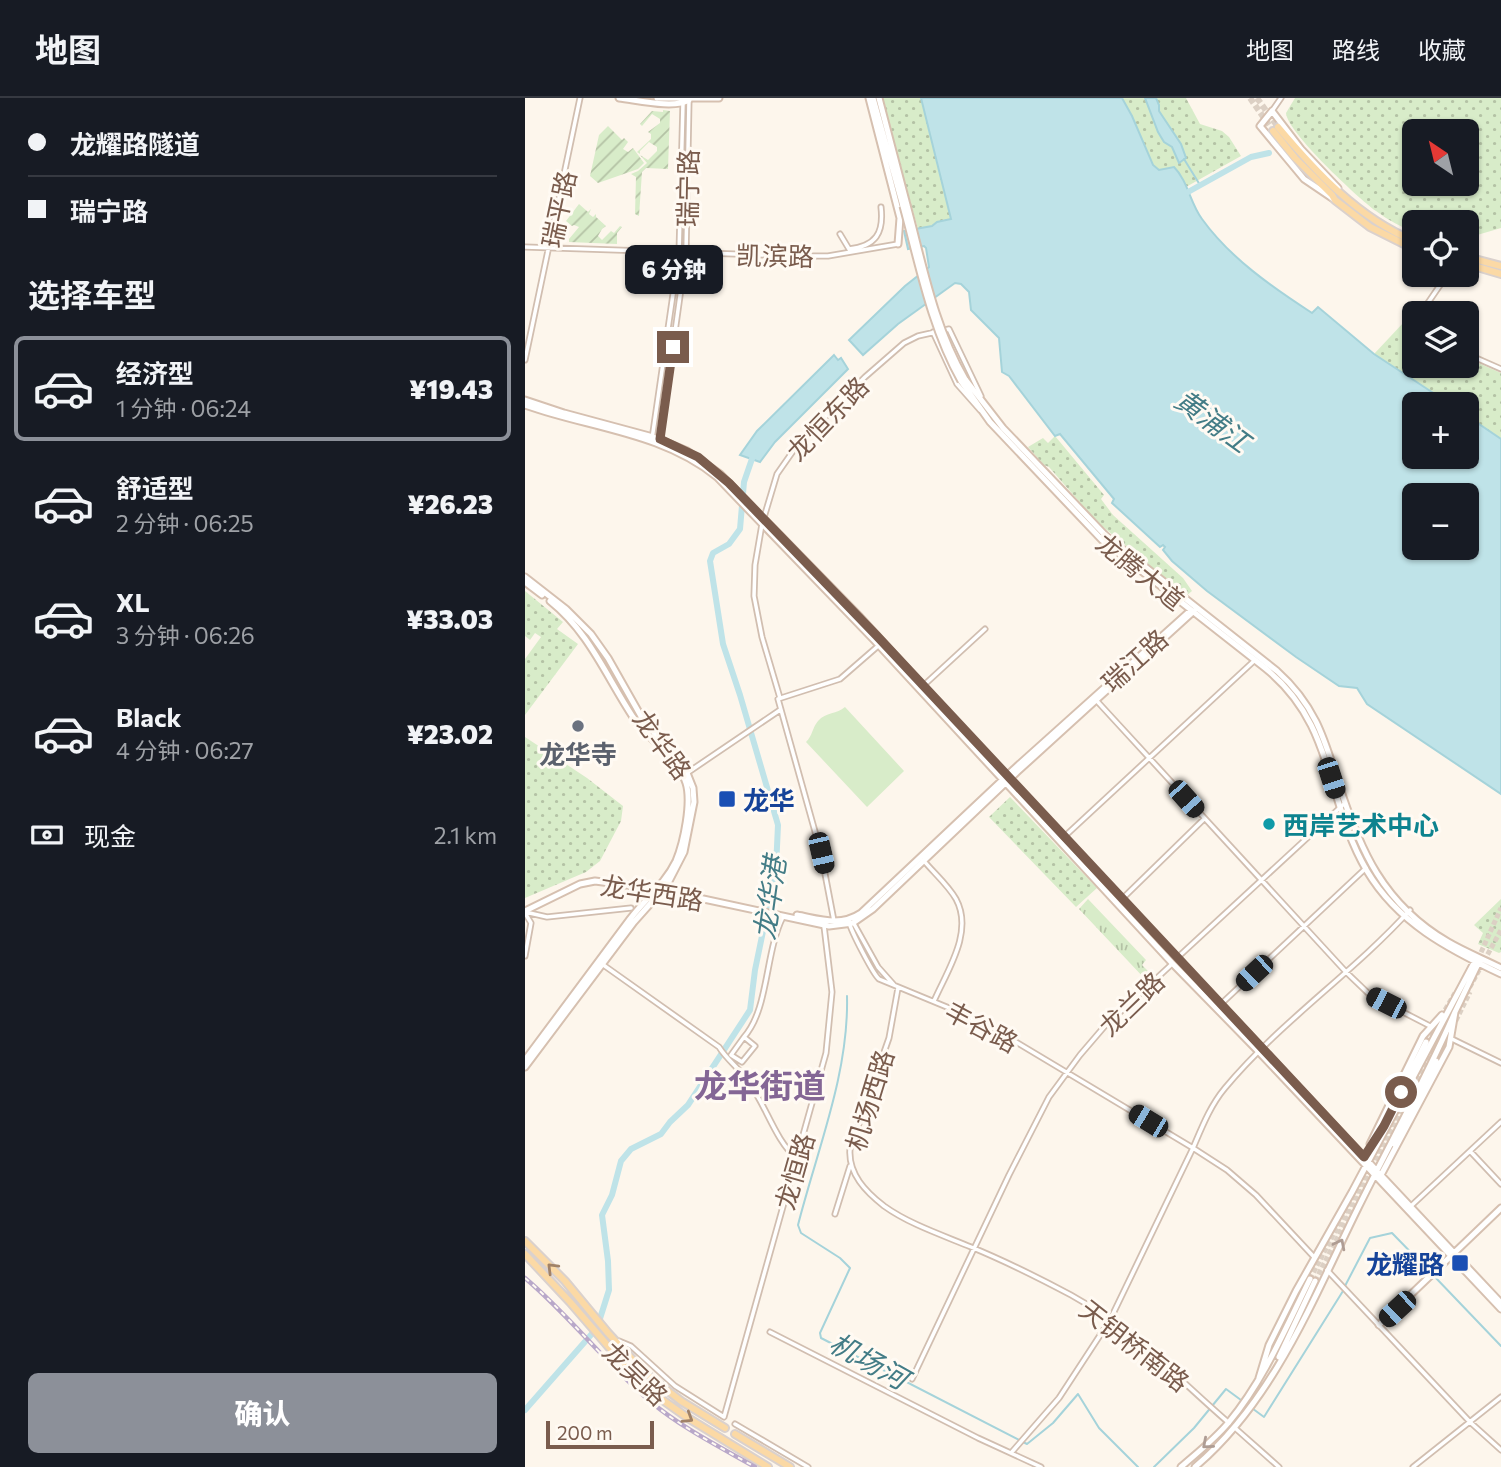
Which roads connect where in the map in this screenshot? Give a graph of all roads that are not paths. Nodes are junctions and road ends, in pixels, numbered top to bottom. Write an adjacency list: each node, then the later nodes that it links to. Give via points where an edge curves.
1 (580, 98): 20 (street, 瑞平路)
2 (619, 98): 8 (main road)
3 (657, 98): 8 (main road)
4 (719, 98): 8 (main road)
5 (871, 98): 11 (main road, 龙腾大道); 18 (main road, via 900,218)
6 (879, 98): 11 (main road, 龙腾大道)
7 (1282, 98): 9 (street)
8 (686, 100): 21 (street, 瑞宁路); 22 (street, 瑞宁路)
9 (1272, 111): 12 (main road, via 1260,126 1304,179); 13 (main road)
10 (1276, 129): 12 (main road)
11 (890, 149): 32 (main road, 龙腾大道, bridge, via 943,346)
12 (1334, 195): 13 (main road); 17 (main road, via 1370,227)
13 (1349, 201): 16 (main road)
14 (881, 207): 15 (street, via 881,229 870,242 849,249)
15 (840, 234)
16 (1402, 235)
17 (1402, 243)
18 (898, 244): 22 (street, 凯滨路, via 828,256)
19 (525, 247): 20 (street, 凯滨路)
20 (550, 247): 21 (street, 凯滨路); 29 (street, 瑞平路)
21 (679, 253): 22 (street, 凯滨路); 33 (street, 瑞宁路)
22 (686, 253): 34 (street, 瑞宁路)
23 (1479, 260): 24 (main road)
24 (1501, 266)
25 (1479, 268): 26 (main road)
26 (1501, 274)
27 (933, 332): 32 (street, via 957,384 970,402); 32 (street, via 949,329); 36 (street, 龙恒东路, via 904,343 791,452 773,483)
28 (1479, 359): 30 (street)
29 (525, 360)
30 (1501, 369)
31 (525, 402): 33 (main road)
32 (983, 410): 38 (main road, 龙腾大道, via 1105,536)
33 (652, 439): 34 (main road)
34 (660, 442): 35 (main road, via 696,461); 35 (main road, via 698,457 729,483)
35 (753, 512): 36 (main road)
36 (763, 522): 40 (main road); 43 (street, 龙恒东路, via 754,596)
37 (525, 579): 47 (main road, 龙华路, via 583,625 657,740); 55 (main road, 龙华路, via 580,630 639,724 685,779 688,800 680,850)
38 (1193, 610): 41 (main road, 龙腾大道); 44 (main road, 瑞江路); 48 (main road, 瑞江路); 49 (main road, 龙腾大道, via 1277,671 1300,695 1324,737)
39 (985, 629): 42 (street)
40 (880, 644): 42 (main road); 43 (street, via 840,679); 48 (main road)
41 (1255, 660): 46 (street); 49 (main road, 龙腾大道, via 1289,690 1309,718)
42 (923, 686): 48 (main road)
43 (779, 699): 45 (street)
44 (1096, 700): 46 (street); 48 (main road, 瑞江路)
45 (781, 710): 47 (street); 63 (street)
46 (1150, 758): 50 (street); 51 (street)
47 (687, 772): 55 (main road, 龙华路, via 693,788 692,816 679,863)
48 (1006, 780): 51 (main road); 52 (main road, 瑞江路); 61 (main road, 瑞江路); 67 (main road)
49 (1343, 804): 53 (main road, 龙腾大道); 54 (street, 龙兰路); 59 (main road, 龙腾大道, via 1372,869)
50 (1204, 819): 54 (street); 56 (street)
51 (1064, 837): 56 (main road)
52 (924, 861): 61 (main road, 瑞江路, via 866,915); 74 (street, via 955,898 963,928)
53 (1366, 868): 59 (main road, 龙腾大道, via 1383,894); 64 (street)
54 (1261, 880): 64 (street); 67 (street, 龙兰路)
55 (659, 890): 58 (main road, 龙华西路, via 587,882); 60 (main road, 龙华西路); 68 (main road, 龙华路)
56 (1122, 899): 67 (main road)
57 (631, 908): 58 (street, via 547,917)
58 (525, 912): 65 (street, via 531,923)
59 (1408, 913): 66 (main road, 龙腾大道); 70 (street)
60 (780, 914): 62 (main road, 龙华西路); 62 (main road, 龙华西路); 78 (street, via 756,1021)
61 (850, 921): 63 (main road, 龙华西路); 72 (street, via 878,967); 72 (street, 丰谷路, via 872,973)
62 (823, 923): 63 (main road, 龙华西路); 91 (street, 龙恒路, via 831,1019)
63 (836, 923)
64 (1304, 926): 70 (street); 75 (street)
65 (525, 956)
66 (1479, 959): 69 (main road, 龙腾大道); 71 (main road, 龙腾大道); 73 (main road); 76 (main road)
67 (1175, 961): 75 (main road); 81 (main road); 86 (street, 龙兰路, via 1120,1010)
68 (600, 963): 82 (main road, 龙华路); 85 (main road, 龙华路); 91 (street, via 719,1047 747,1079)
69 (1501, 968)
70 (1346, 972): 77 (street, via 1370,995); 81 (street)
71 (1501, 974)
72 (897, 987): 74 (street, 丰谷路); 93 (street, 机场西路, via 893,1023 852,1143)
73 (1455, 999): 77 (main road); 88 (main road)
74 (934, 1001): 86 (street, 丰谷路, via 996,1030)
75 (1221, 1004): 81 (main road)
76 (1455, 1012): 79 (main road); 94 (main road)
77 (1430, 1026): 88 (main road)
78 (744, 1037): 78 (street, via 755,1046 742,1062 731,1055)
79 (1452, 1039): 84 (street); 94 (main road)
80 (1426, 1042): 88 (main road)
81 (1261, 1050): 89 (street, via 1225,1088); 92 (main road)
82 (525, 1060)
83 (1436, 1062): 94 (main road)
84 (1501, 1063)
85 (525, 1067)
86 (1066, 1073): 89 (street, 丰谷路); 100 (street, 龙兰路, via 1032,1127)
87 (1501, 1122): 90 (street)
88 (1373, 1146): 92 (main road)
89 (1192, 1148): 103 (street, via 1256,1195); 107 (street)
90 (1469, 1151): 95 (street); 96 (street)
91 (797, 1159): 115 (street, 龙恒路)
92 (1366, 1161): 94 (main road); 103 (main road)
93 (850, 1164): 98 (street); 100 (street, 机场西路, via 881,1204)
94 (1380, 1170): 96 (main road); 102 (main road); 104 (main road, one-way to 94)
95 (1501, 1184)
96 (1411, 1206): 102 (main road)
97 (1501, 1208): 102 (main road)
98 (835, 1214)
99 (525, 1241): 110 (main road, 龙吴路, one-way to 99)
100 (974, 1248): 107 (street, 天钥桥南路, via 1070,1295); 112 (street, 龙兰路)
101 (525, 1254): 124 (main road, 龙吴路, one-way to 124, via 650,1391)
102 (1453, 1255): 105 (main road); 106 (main road); 108 (main road)
103 (1314, 1257): 111 (main road, via 1269,1345)
104 (1327, 1270): 108 (street); 113 (main road)
105 (1501, 1303)
106 (1501, 1309)
107 (1109, 1320): 117 (street, 天钥桥南路); 123 (street, via 1059,1398)
108 (1379, 1325): 116 (street)
109 (770, 1332): 123 (street)
110 (610, 1336): 115 (street, 龙吴路, via 631,1346 675,1385); 119 (main road, 龙吴路, via 669,1393)
111 (1259, 1378): 113 (main road, via 1312,1280); 117 (main road)
112 (912, 1379)
113 (1263, 1391): 120 (main road)
114 (1501, 1397): 116 (street)
115 (724, 1416)
116 (1470, 1422): 122 (street); 131 (street)
117 (1228, 1423): 120 (street, 天钥桥南路); 128 (main road, one-way to 128)
118 (735, 1424): 126 (street)
119 (725, 1428)
120 (1235, 1428): 129 (main road); 130 (street, 天钥桥南路)
121 (735, 1434): 125 (main road)
122 (1501, 1450)
123 (1011, 1453): 127 (street)
124 (768, 1467)
125 (789, 1467)
126 (808, 1467)
127 (1041, 1467)
128 (1181, 1467)
129 (1195, 1467)
130 (1279, 1467)
131 (1413, 1467)

